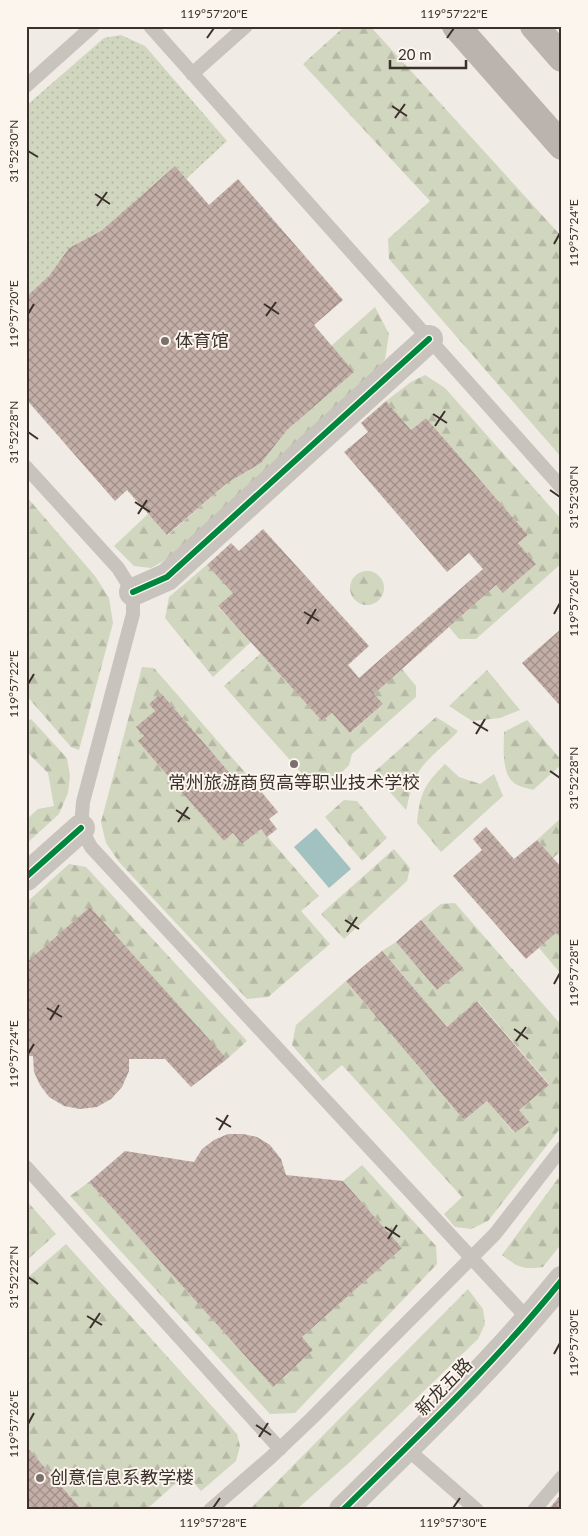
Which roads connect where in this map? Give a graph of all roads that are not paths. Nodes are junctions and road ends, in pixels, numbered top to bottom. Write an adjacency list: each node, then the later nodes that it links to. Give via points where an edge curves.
1 (93, 26): 8 (lane)
2 (150, 26): 7 (lane)
3 (246, 26): 7 (lane)
4 (456, 26): 9 (main road)
5 (534, 26): 6 (main road)
6 (562, 58)
7 (192, 74): 10 (lane)
8 (26, 86)
9 (562, 146)
10 (429, 339): 12 (lane); 13 (street, via 167,577)
11 (26, 467): 13 (lane, via 118,568)
12 (562, 488)
13 (133, 592): 14 (lane, via 133,614 83,802)
14 (81, 828): 15 (street); 18 (lane, via 91,847)
15 (26, 877)
16 (562, 1148): 18 (lane, via 495,1234)
17 (26, 1167): 22 (lane)
18 (470, 1258): 20 (lane); 22 (lane)
19 (562, 1280): 20 (street, 新龙五路)
20 (529, 1320): 21 (street, 新龙五路)
21 (406, 1448): 25 (street, 新龙五路); 26 (lane)
22 (280, 1449): 24 (lane)
23 (562, 1477): 27 (lane)
24 (210, 1510)
25 (343, 1510)
26 (476, 1510)
27 (534, 1510)

